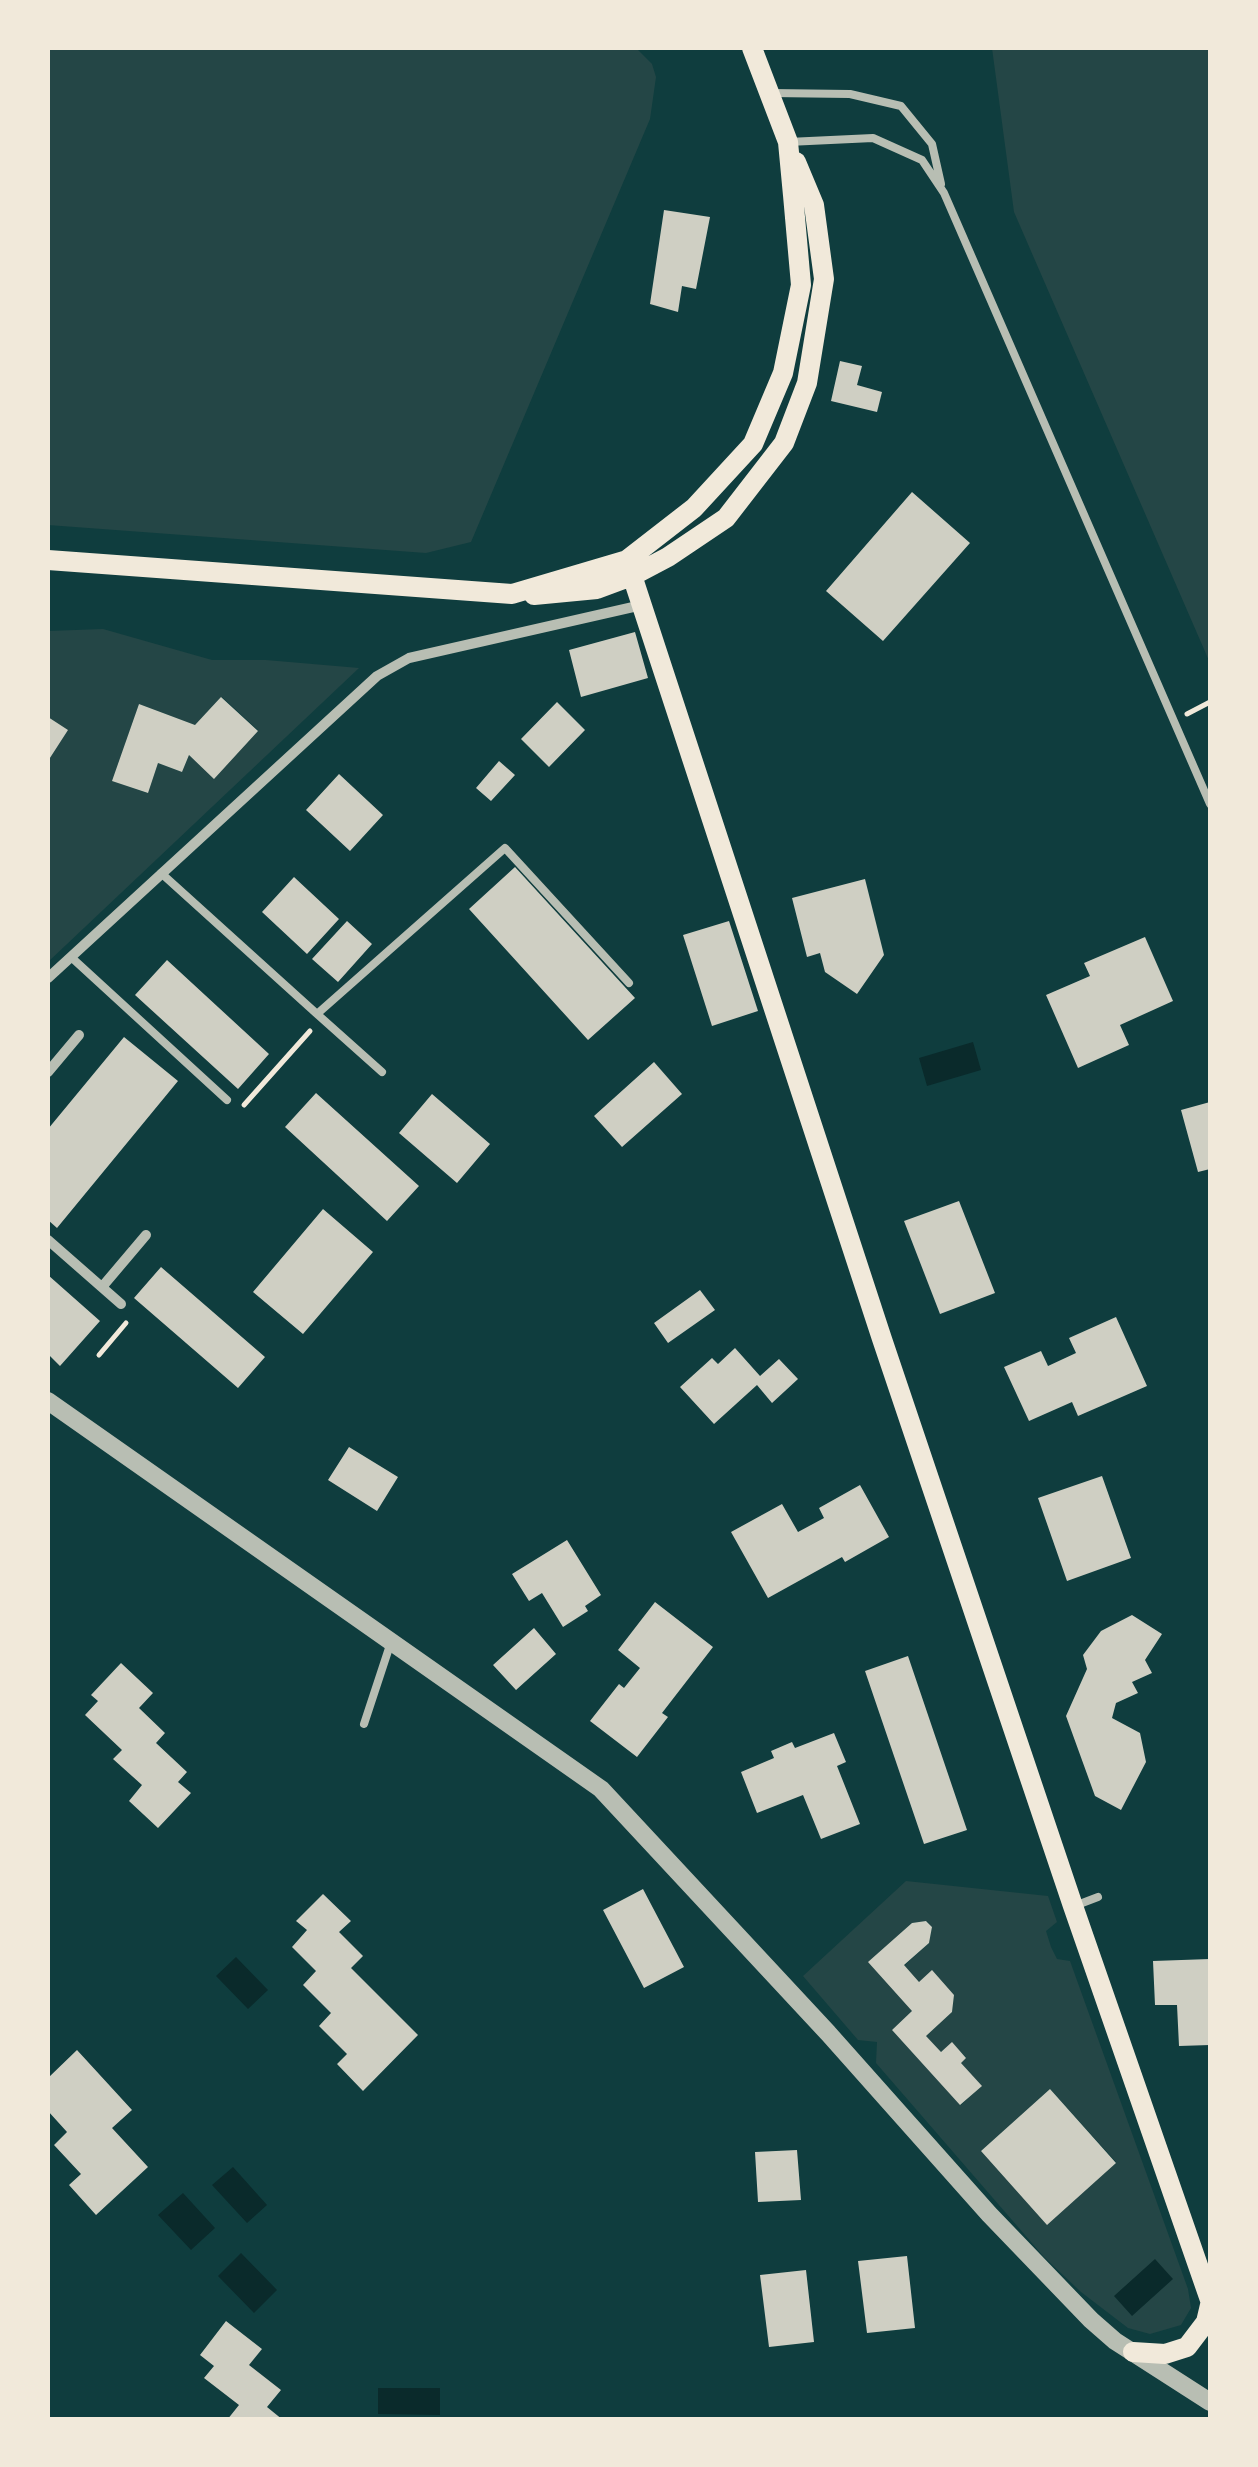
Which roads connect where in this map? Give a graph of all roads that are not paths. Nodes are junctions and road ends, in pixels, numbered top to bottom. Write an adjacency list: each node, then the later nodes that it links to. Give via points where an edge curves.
1 (752, 48): 2 (main road)
2 (770, 93): 3 (main road); 4 (lane, via 850,94 901,106 932,144)
3 (788, 142): 4 (lane, via 874,138 922,160); 6 (main road, via 801,284 783,373 753,444); 6 (main road, via 814,205 824,279 807,383 784,443 726,518)
4 (944, 193): 8 (lane)
5 (48, 560): 6 (main road, via 512,594 597,588)
6 (630, 568): 7 (main road)
7 (642, 605): 9 (street, via 409,658 356,693); 26 (main road)
8 (1210, 804)
9 (161, 873): 10 (street); 13 (lane)
10 (70, 956): 11 (street); 17 (lane)
11 (48, 978)
12 (629, 983): 13 (lane, via 504,848)
13 (317, 1014): 16 (lane)
14 (80, 1035): 15 (street)
15 (48, 1072)
16 (382, 1072)
17 (227, 1100)
18 (146, 1236): 20 (street)
19 (48, 1240): 20 (street)
20 (102, 1286): 21 (street)
21 (121, 1304)
22 (48, 1401): 23 (street)
23 (391, 1642): 24 (lane); 28 (street, via 612,1800 1014,2242 1091,2320)
24 (364, 1724)
25 (1098, 1897): 26 (lane)
26 (1072, 1906): 27 (main road)
27 (1210, 2302): 28 (main road, via 1200,2332 1186,2347)
28 (1133, 2352): 29 (street)
29 (1210, 2402)

